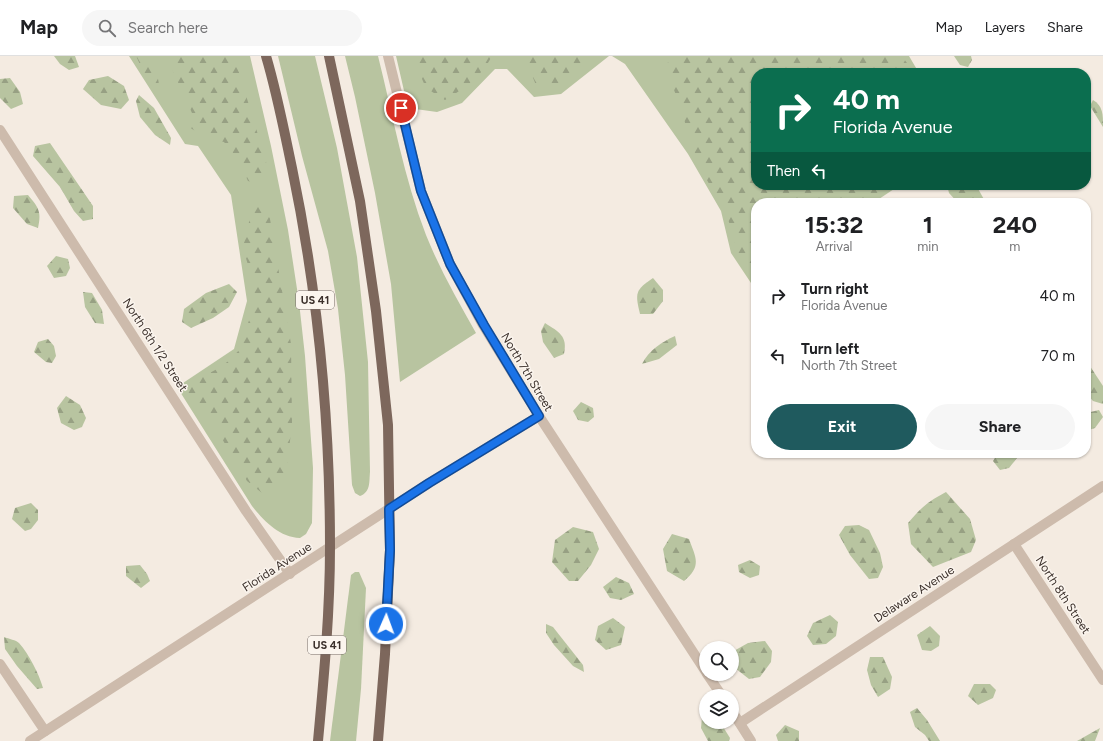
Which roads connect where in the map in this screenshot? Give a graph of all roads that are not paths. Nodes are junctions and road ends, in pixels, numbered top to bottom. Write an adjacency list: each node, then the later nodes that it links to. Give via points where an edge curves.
1 (266, 56): 9 (main road, US 41, via 282,118 302,219 317,314 327,439)
2 (329, 56): 7 (main road, via 360,201 376,311 388,425)
3 (388, 56): 5 (street, North 7th Street, via 421,191 450,264)
4 (0, 130): 10 (street, North 6th 1/2 Street, via 246,511)
5 (539, 416): 7 (street, Florida Avenue); 11 (street, North 7th Street)
6 (1103, 486): 8 (street, Delaware Avenue)
7 (389, 509): 9 (street, Florida Avenue); 18 (main road, via 390,550)
8 (1014, 544): 13 (street, North 8th Street); 14 (street, Delaware Avenue)
9 (330, 548): 10 (street, Florida Avenue); 17 (main road, US 41, via 327,644)
10 (290, 574): 15 (street, Florida Avenue)
11 (699, 661)
12 (0, 664): 15 (street)
13 (1103, 680)
14 (740, 723): 19 (street)
15 (45, 731): 16 (street, Florida Avenue)
16 (30, 741)
17 (318, 741)
18 (378, 741)
19 (751, 741)

